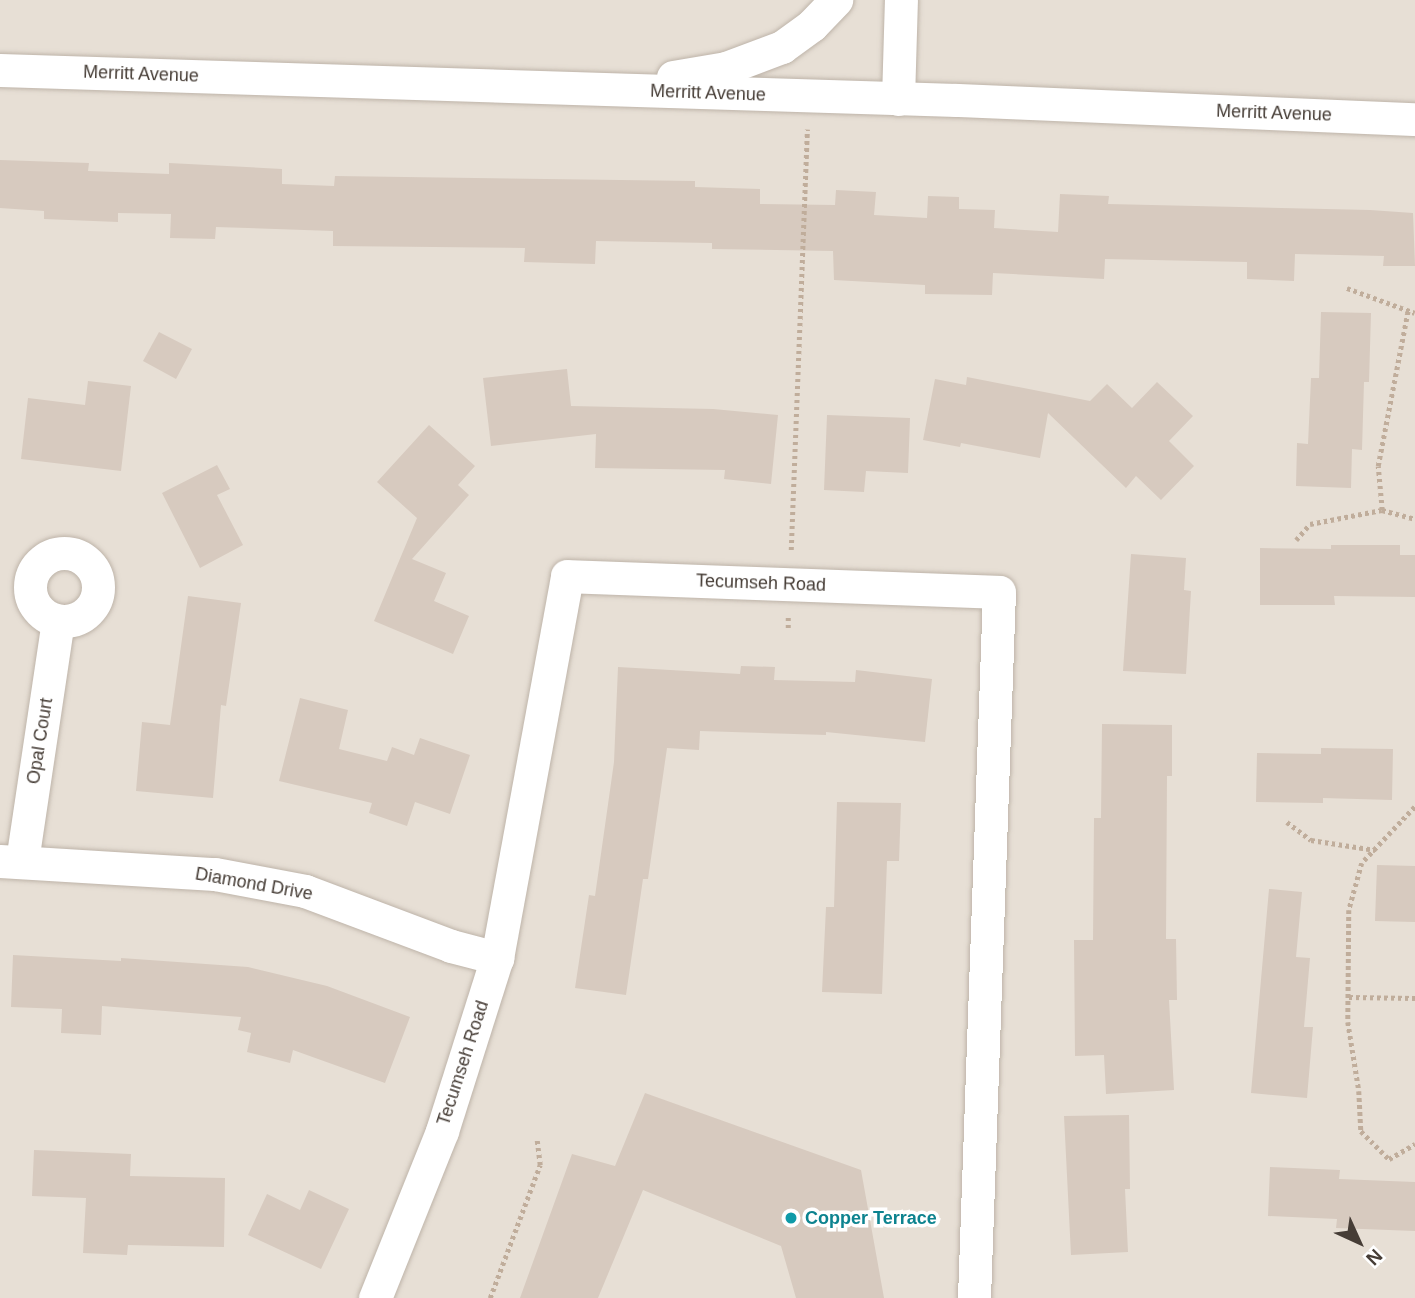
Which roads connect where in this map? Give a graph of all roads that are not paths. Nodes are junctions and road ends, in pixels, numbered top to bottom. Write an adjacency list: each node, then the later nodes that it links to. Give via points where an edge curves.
1 (836, 0): 4 (street, via 812,25 750,61)
2 (901, 0): 5 (street)
3 (0, 70): 4 (street, Merritt Avenue)
4 (616, 90): 5 (street, Merritt Avenue)
5 (898, 99): 6 (street, Merritt Avenue)
6 (1415, 119)
7 (58, 621): 8 (street, Opal Court)
8 (11, 861): 9 (street, Diamond Drive, via 215,874 305,891 451,946)
9 (497, 958): 10 (street, Tecumseh Road, via 442,1131); 11 (street, Tecumseh Road, via 567,576 999,592)
10 (375, 1298)
11 (974, 1298)

